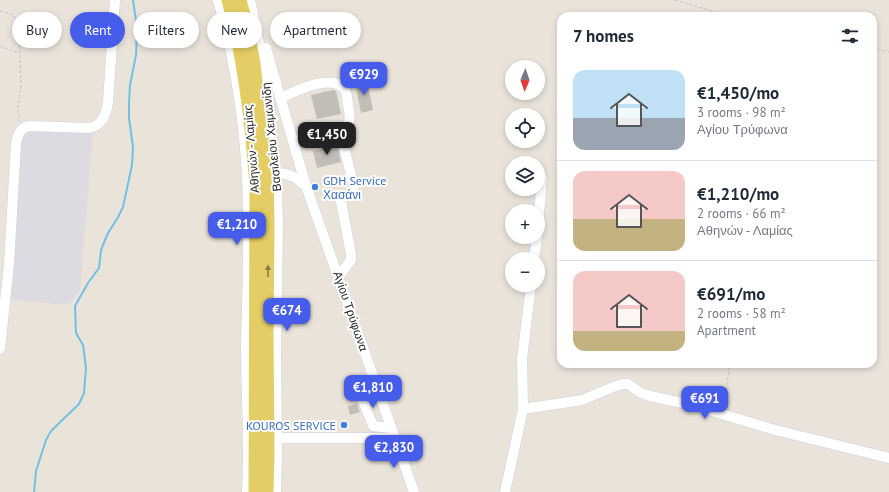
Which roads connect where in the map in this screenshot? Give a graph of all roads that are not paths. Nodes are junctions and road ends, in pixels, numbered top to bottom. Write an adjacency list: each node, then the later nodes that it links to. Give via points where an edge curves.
1 (115, 0): 16 (street, via 105,117 95,127 89,128 28,126 22,129 16,143 9,264)
2 (218, 0): 23 (street, via 227,31 236,84 247,180)
3 (228, 0): 24 (main road, Αθηνών - Λαμίας, via 236,30 255,178)
4 (240, 0): 25 (main road, Αθηνών - Λαμίας, one-way to 4, via 267,173 254,64)
5 (250, 0): 6 (street, Βασιλείου Χειμωνίδη)
6 (253, 12)
7 (262, 41): 9 (street, Αγίου Τρύφωνα)
8 (260, 48): 12 (street, Βασιλείου Χειμωνίδη)
9 (280, 98): 10 (street, Αγίου Τρύφωνα); 10 (street, via 315,84 338,85 346,92 350,121 346,128)
10 (293, 141): 13 (street, Αγίου Τρύφωνα)
11 (344, 144): 14 (street, via 354,186 352,193 342,198 341,202 351,254 348,265)
12 (276, 173): 13 (street, via 294,176); 20 (street, Βασιλείου Χειμωνίδη)
13 (306, 186): 14 (street, Αγίου Τρύφωνα)
14 (339, 276): 17 (street, Αγίου Τρύφωνα)
15 (530, 292): 18 (street, via 522,359)
16 (0, 349)
17 (375, 382): 19 (street, Αγίου Τρύφωνα); 19 (street, via 362,398 373,426)
18 (523, 409): 22 (street, via 582,400 628,384 641,393); 28 (street)
19 (391, 428): 21 (street, Αγίου Τρύφωνα)
20 (277, 438): 21 (street); 26 (street, Βασιλείου Χειμωνίδη)
21 (394, 438): 27 (street, Αγίου Τρύφωνα)
22 (889, 458)
23 (247, 492)
24 (256, 492)
25 (267, 492)
26 (276, 492)
27 (414, 492)
28 (505, 492)

